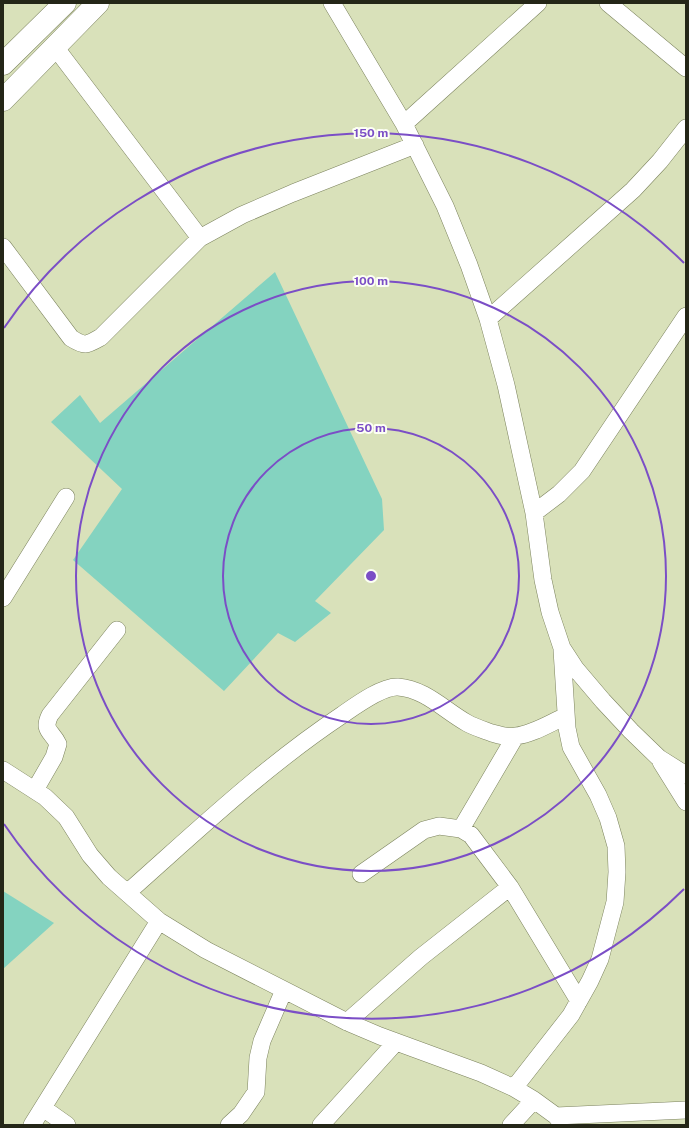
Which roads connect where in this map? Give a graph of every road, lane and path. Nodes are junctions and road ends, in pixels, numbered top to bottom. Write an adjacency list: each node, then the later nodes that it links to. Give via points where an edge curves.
1 (64, 3): 7 (main road)
2 (98, 3): 6 (main road)
3 (538, 3): 10 (street)
4 (608, 3): 8 (street)
5 (335, 4): 10 (street)
6 (55, 47): 9 (main road); 13 (street)
7 (3, 64)
8 (686, 68)
9 (3, 100)
10 (404, 124): 12 (street)
11 (686, 128): 16 (street, via 660,161 632,190)
12 (415, 145): 13 (street, via 242,215); 16 (street, via 445,206)
13 (200, 238): 14 (street, via 101,337 88,345 80,344 71,338)
14 (3, 247)
15 (686, 316): 18 (street, via 582,471 559,494)
16 (488, 319): 18 (street, via 511,406)
17 (66, 497): 19 (street)
18 (534, 513): 21 (street, via 543,580)
19 (3, 598)
20 (117, 630): 27 (street, via 50,715 47,730 58,744 54,757)
21 (562, 648): 22 (street); 24 (street, via 603,701)
22 (566, 716): 23 (street); 35 (street, via 571,747 598,795 616,846 615,902 600,959)
23 (515, 737): 29 (street); 32 (street, via 501,736 467,723 421,692 395,687 379,692 310,736 260,775)
24 (659, 758): 26 (street); 28 (street)
25 (3, 770): 27 (street)
26 (686, 775)
27 (35, 790): 32 (street, via 66,817 90,855)
28 (686, 802)
29 (461, 828): 30 (street, via 439,826 424,830); 31 (street, via 471,835)
30 (360, 874)
31 (510, 887): 35 (street); 36 (street, via 421,957)
32 (127, 893): 33 (street)
33 (159, 921): 34 (street, via 206,950); 40 (street)
34 (284, 990): 36 (street); 45 (street, via 262,1040 256,1092 241,1114)
35 (578, 1001): 38 (street, via 571,1015)
36 (347, 1022): 37 (street)
37 (396, 1042): 38 (street); 46 (street)
38 (514, 1088): 39 (street)
39 (534, 1100): 42 (street); 47 (street)
40 (42, 1108): 43 (street); 44 (street)
41 (686, 1110): 42 (street)
42 (559, 1121)
43 (32, 1125)
44 (67, 1125)
45 (229, 1125)
46 (321, 1125)
47 (511, 1125)

